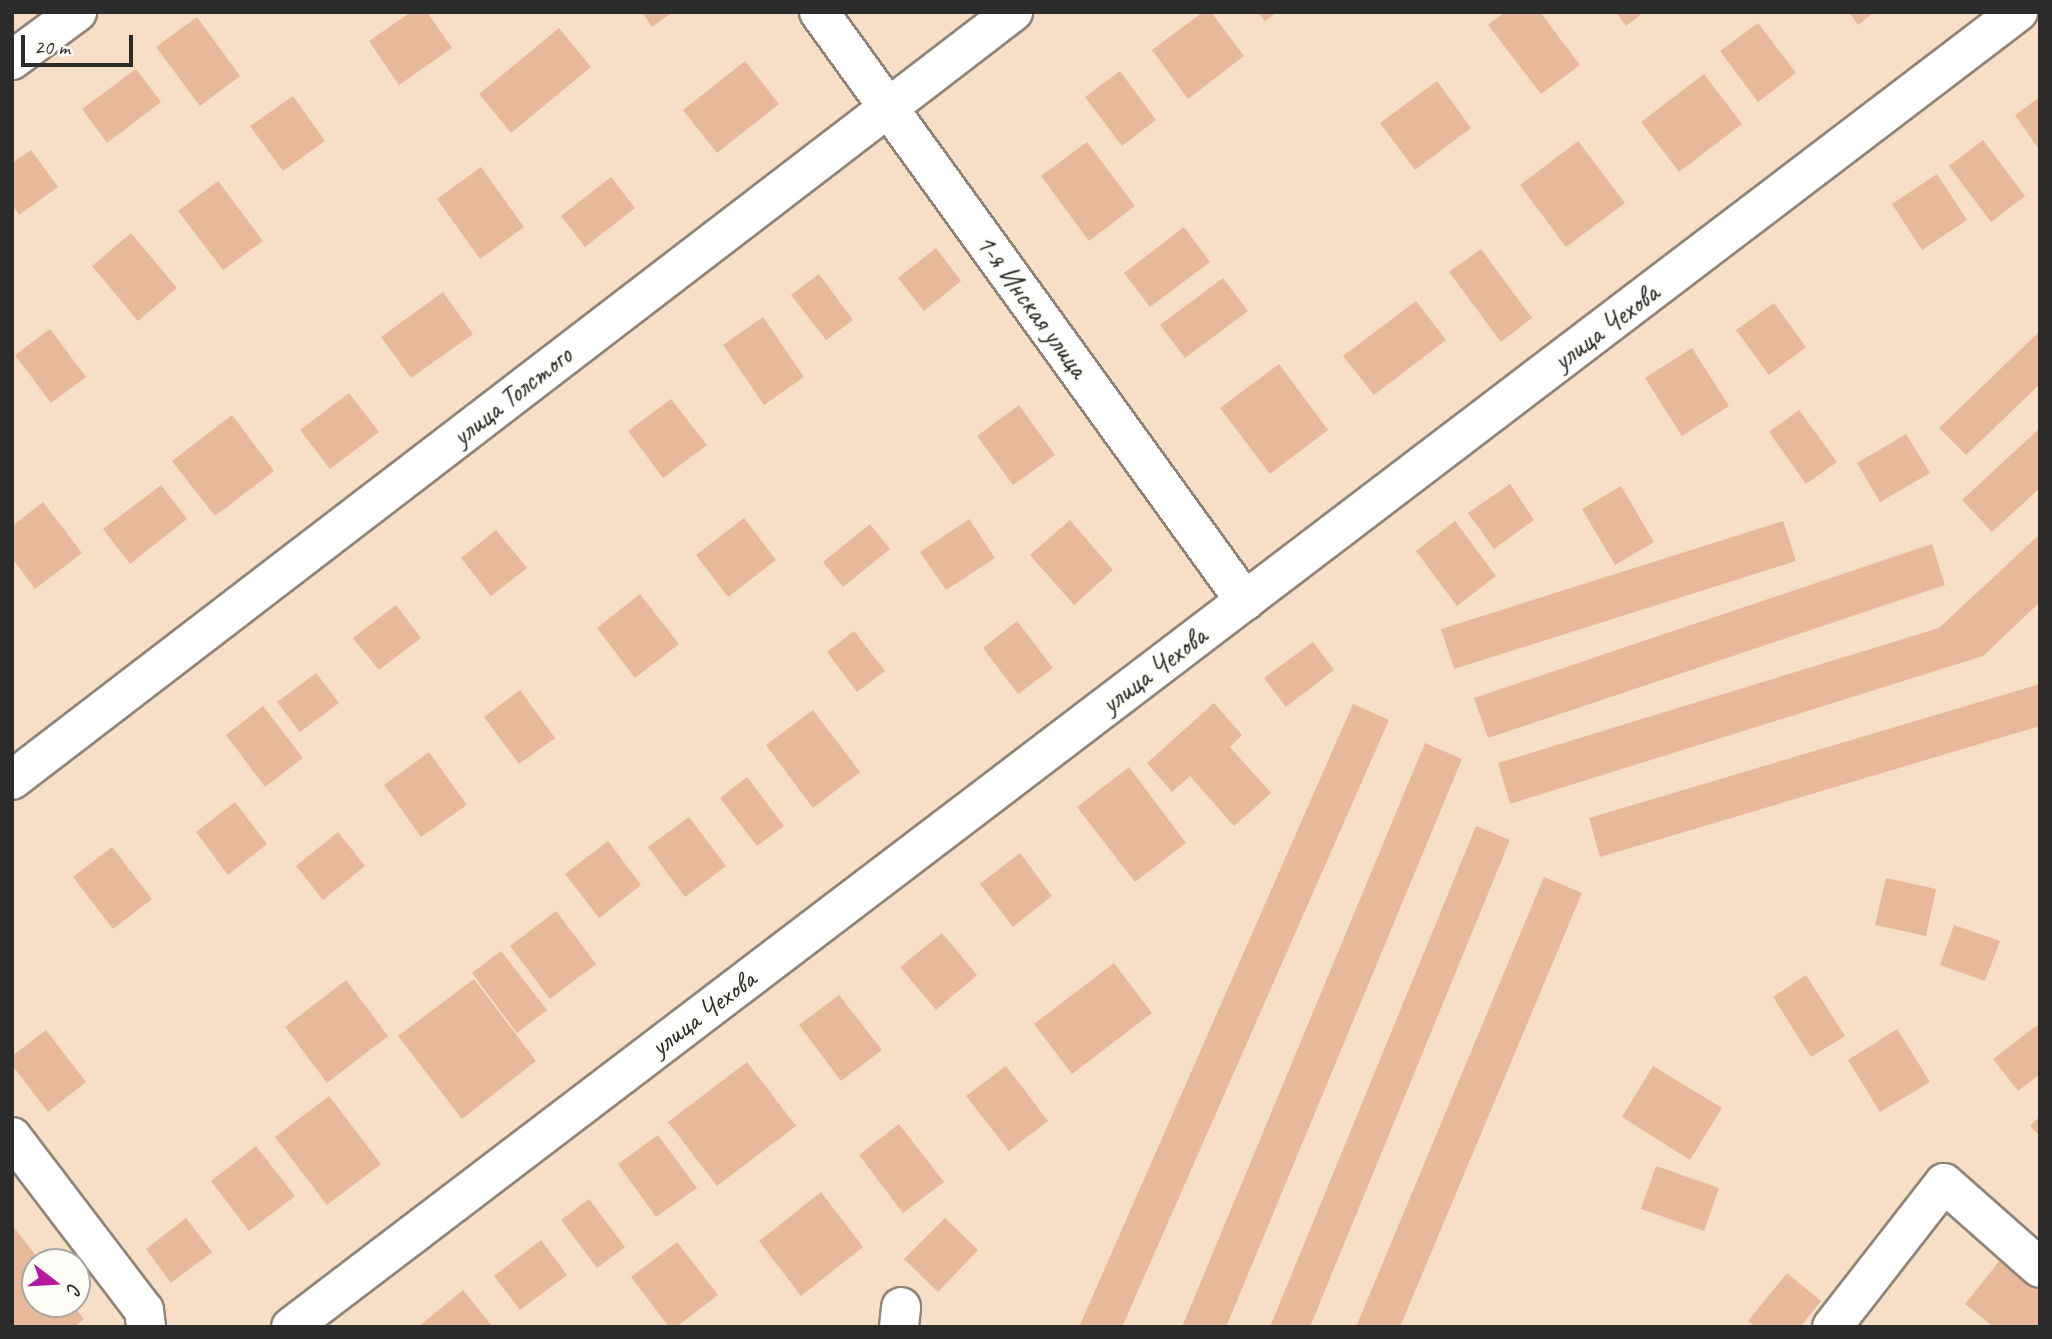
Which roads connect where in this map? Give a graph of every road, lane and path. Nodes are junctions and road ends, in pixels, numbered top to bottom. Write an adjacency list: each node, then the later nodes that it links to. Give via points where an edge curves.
1 (77, 12): 5 (street)
2 (819, 12): 6 (street, 1-я Инская улица)
3 (1013, 12): 6 (street, улица Толстого)
4 (2018, 12): 7 (street, улица Чехова)
5 (12, 60)
6 (888, 107): 7 (street, 1-я Инская улица); 8 (street, улица Толстого)
7 (1245, 601): 12 (street, улица Чехова)
8 (12, 780)
9 (12, 1137): 11 (street, via 144,1310)
10 (2040, 1268): 13 (street, via 1944,1183)
11 (146, 1327)
12 (291, 1327)
13 (1832, 1327)

